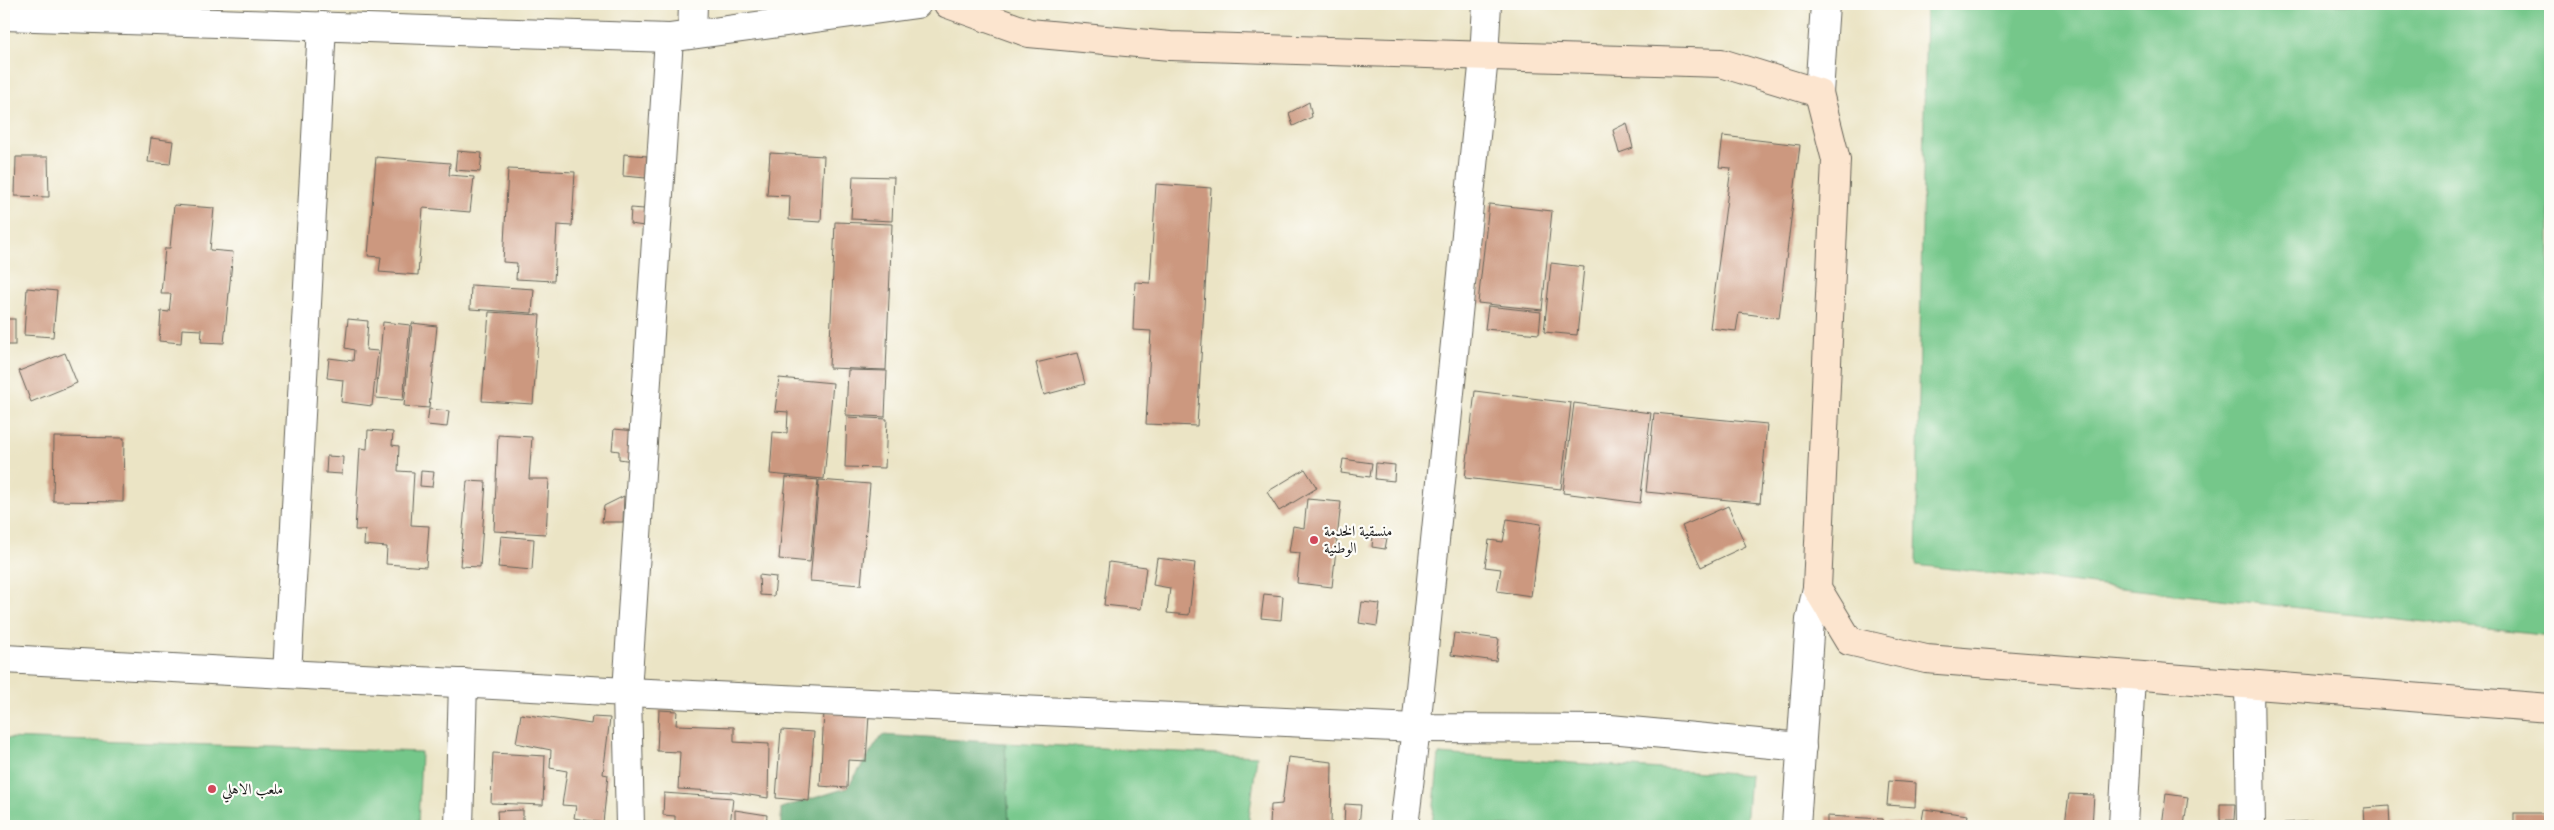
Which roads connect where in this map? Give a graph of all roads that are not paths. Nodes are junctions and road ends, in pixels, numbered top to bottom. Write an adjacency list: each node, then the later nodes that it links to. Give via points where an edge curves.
1 (693, 4): 8 (street)
2 (917, 4): 8 (street)
3 (948, 4): 9 (street, via 1029,34 1170,46)
4 (1487, 4): 9 (street)
5 (1826, 4): 10 (street)
6 (4, 16): 7 (street)
7 (322, 26): 8 (street); 13 (street)
8 (680, 36): 17 (street)
9 (1484, 57): 10 (street, via 1721,63); 19 (street)
10 (1819, 93): 11 (street, via 1836,160)
11 (1817, 588): 14 (street, via 1849,641 1926,659); 20 (street, via 1810,620)
12 (4, 659): 13 (street)
13 (287, 674): 15 (street)
14 (2131, 676): 16 (street); 25 (street)
15 (464, 683): 17 (street); 21 (street)
16 (2249, 684): 18 (street); 26 (street)
17 (627, 692): 19 (street); 22 (street)
18 (2550, 708)
19 (1416, 728): 20 (street, via 1610,729); 23 (street)
20 (1802, 747): 24 (street)
21 (459, 826)
22 (630, 826)
23 (1404, 826)
24 (1796, 826)
25 (2123, 826)
26 (2251, 826)

